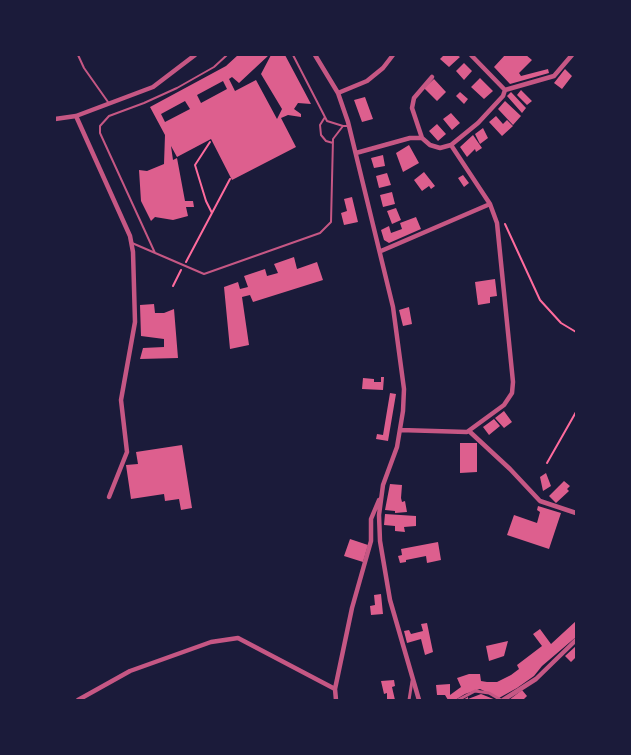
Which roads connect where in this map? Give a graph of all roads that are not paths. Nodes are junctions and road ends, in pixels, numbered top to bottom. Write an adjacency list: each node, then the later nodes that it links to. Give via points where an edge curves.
1 (78, 55): 12 (lane)
2 (194, 55): 12 (street, via 153,87)
3 (228, 55): 25 (lane, via 200,75 160,96 108,116 100,126 100,133)
4 (293, 55): 14 (lane)
5 (315, 55): 11 (street)
6 (393, 55): 11 (street, via 367,82)
7 (471, 55): 10 (street)
8 (572, 55): 10 (street, via 554,76)
9 (432, 78): 18 (street, via 411,104)
10 (505, 90): 20 (street, via 500,102)
11 (338, 93): 16 (street)
12 (108, 102): 13 (street)
13 (76, 116): 15 (street); 23 (street)
14 (325, 117): 17 (lane, via 327,121); 19 (lane, via 320,125 321,135 326,141)
15 (55, 120)
16 (349, 125): 17 (lane); 21 (street)
17 (343, 126): 19 (lane)
18 (422, 138): 20 (street, via 436,148); 21 (street, via 410,138)
19 (333, 142): 25 (lane, via 331,222 320,233 204,274)
20 (451, 144): 22 (street)
21 (356, 153): 24 (street)
22 (490, 204): 24 (street); 27 (street, via 498,226 513,389 504,405)
23 (132, 243): 25 (lane); 29 (street, via 135,322 122,400 128,452)
24 (381, 251): 26 (street, via 393,307 404,389)
25 (156, 253)
26 (400, 430): 27 (street); 28 (street)
27 (469, 431): 30 (street, via 540,501)
28 (382, 494): 32 (street, via 380,524 385,574); 33 (street, via 371,520 371,542 352,608)
29 (109, 497)
30 (576, 513)
31 (576, 640): 39 (street, via 536,679)
32 (412, 681): 36 (street); 37 (street)
33 (335, 688): 34 (street, via 238,638 211,642 130,671); 35 (street)
34 (78, 700)
35 (336, 700)
36 (409, 700)
37 (418, 700)
38 (458, 700): 39 (street, via 475,691 489,693)
39 (502, 700)

